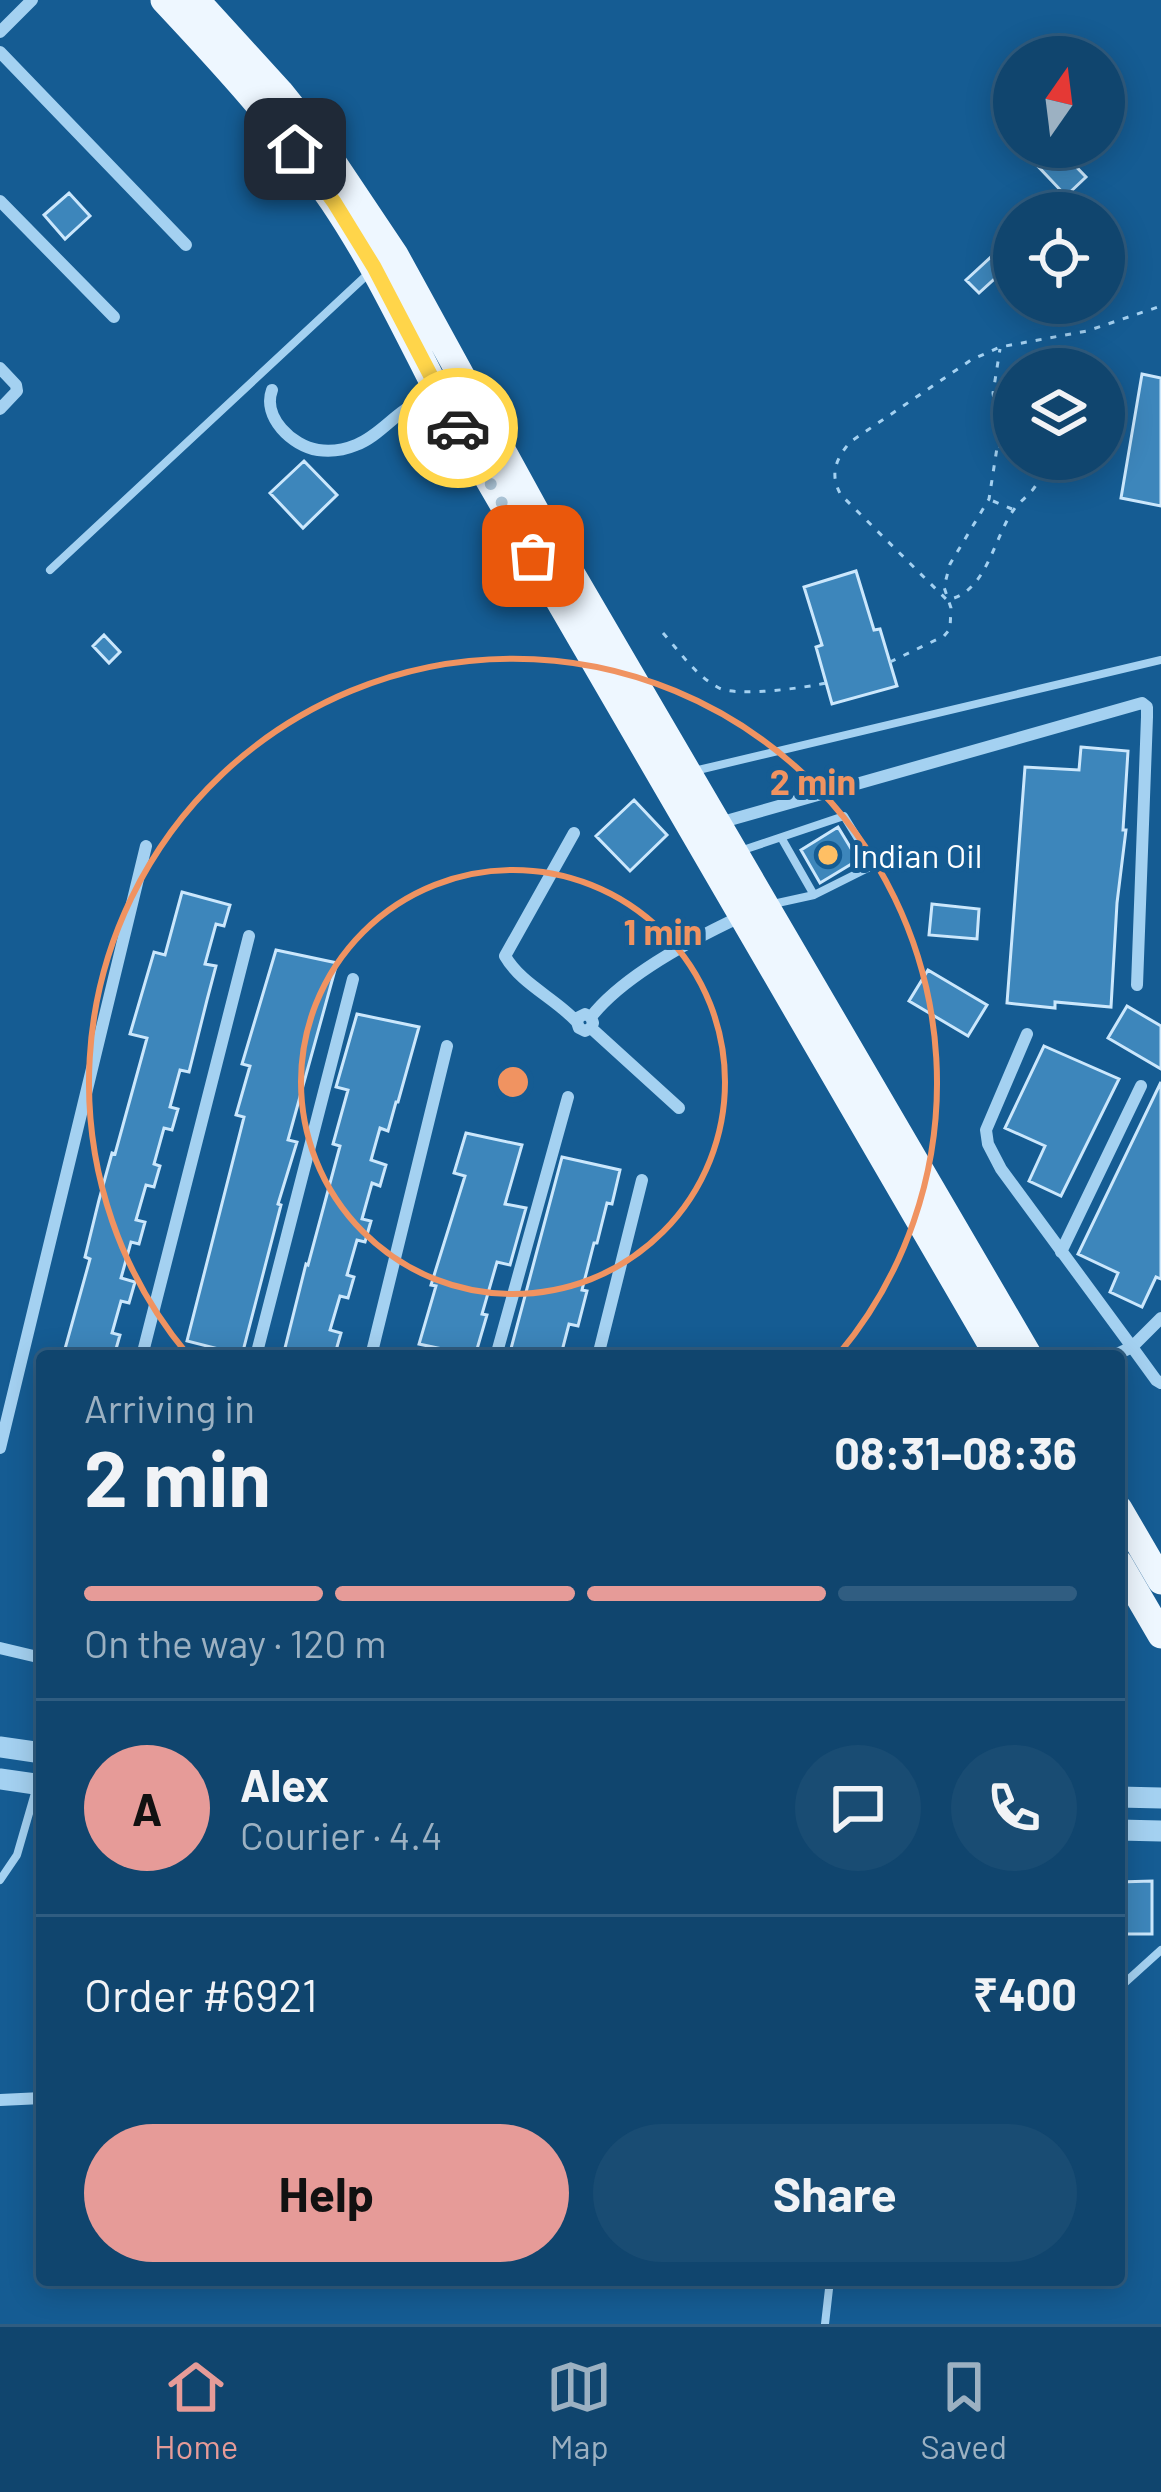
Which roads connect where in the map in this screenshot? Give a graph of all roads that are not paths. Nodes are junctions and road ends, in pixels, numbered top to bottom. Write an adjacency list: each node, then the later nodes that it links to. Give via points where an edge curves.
1 (32, 0): 4 (street)
2 (164, 0): 8 (main road, via 285,136)
3 (196, 0): 16 (main road, via 316,137 395,255)
4 (0, 32)
5 (0, 52): 7 (street)
6 (0, 201): 9 (street)
7 (186, 245)
8 (374, 267): 12 (main road); 14 (lane)
9 (114, 317)
10 (0, 368): 13 (street, via 16,385)
11 (272, 390): 12 (street, via 274,421 326,451 363,443 413,404)
12 (440, 396): 23 (main road)
13 (0, 409)
14 (50, 570)
15 (1161, 660): 16 (lane)
16 (687, 773): 17 (main road)
17 (718, 824): 21 (main road); 26 (street, via 1142,703)
18 (574, 833): 27 (street, via 505,956)
19 (782, 838): 21 (lane); 22 (lane); 22 (lane, via 844,816 874,865)
20 (146, 846): 46 (street)
21 (736, 853): 23 (main road)
22 (814, 895): 23 (lane)
23 (753, 910): 27 (street, via 607,996); 42 (main road); 43 (main road)
24 (249, 936): 37 (street)
25 (353, 979): 38 (street)
26 (1137, 985)
27 (586, 1022): 32 (street)
28 (1028, 1034): 34 (street, via 986,1130 988,1144)
29 (448, 1046): 39 (street)
30 (1141, 1086): 34 (street)
31 (568, 1096): 40 (street)
32 (679, 1108)
33 (641, 1180): 41 (street)
34 (1060, 1252): 36 (street)
35 (1161, 1318): 36 (street)
36 (1132, 1347): 44 (street); 45 (street)
37 (144, 1350)
38 (258, 1350)
39 (372, 1350)
40 (498, 1350)
41 (599, 1350)
42 (995, 1350)
43 (1025, 1350)
44 (1125, 1350)
45 (1161, 1383)
46 (0, 1448)
47 (1125, 1519): 49 (main road)
48 (1125, 1573): 50 (main road)
49 (1161, 1581)
50 (1161, 1634)
51 (0, 1648): 52 (street)
52 (36, 1657)
53 (0, 1747): 54 (street)
54 (36, 1752)
55 (0, 1779): 56 (street)
56 (36, 1784)
57 (36, 1797): 62 (lane, via 17,1856)
58 (1125, 1797): 59 (street)
59 (1161, 1798)
60 (1125, 1830): 61 (street)
61 (1161, 1831)
62 (0, 1880)
63 (1161, 1950): 64 (lane)
64 (1125, 1983)
65 (36, 2098): 66 (street)
66 (0, 2100)
67 (829, 2286): 68 (lane)
68 (825, 2324)

